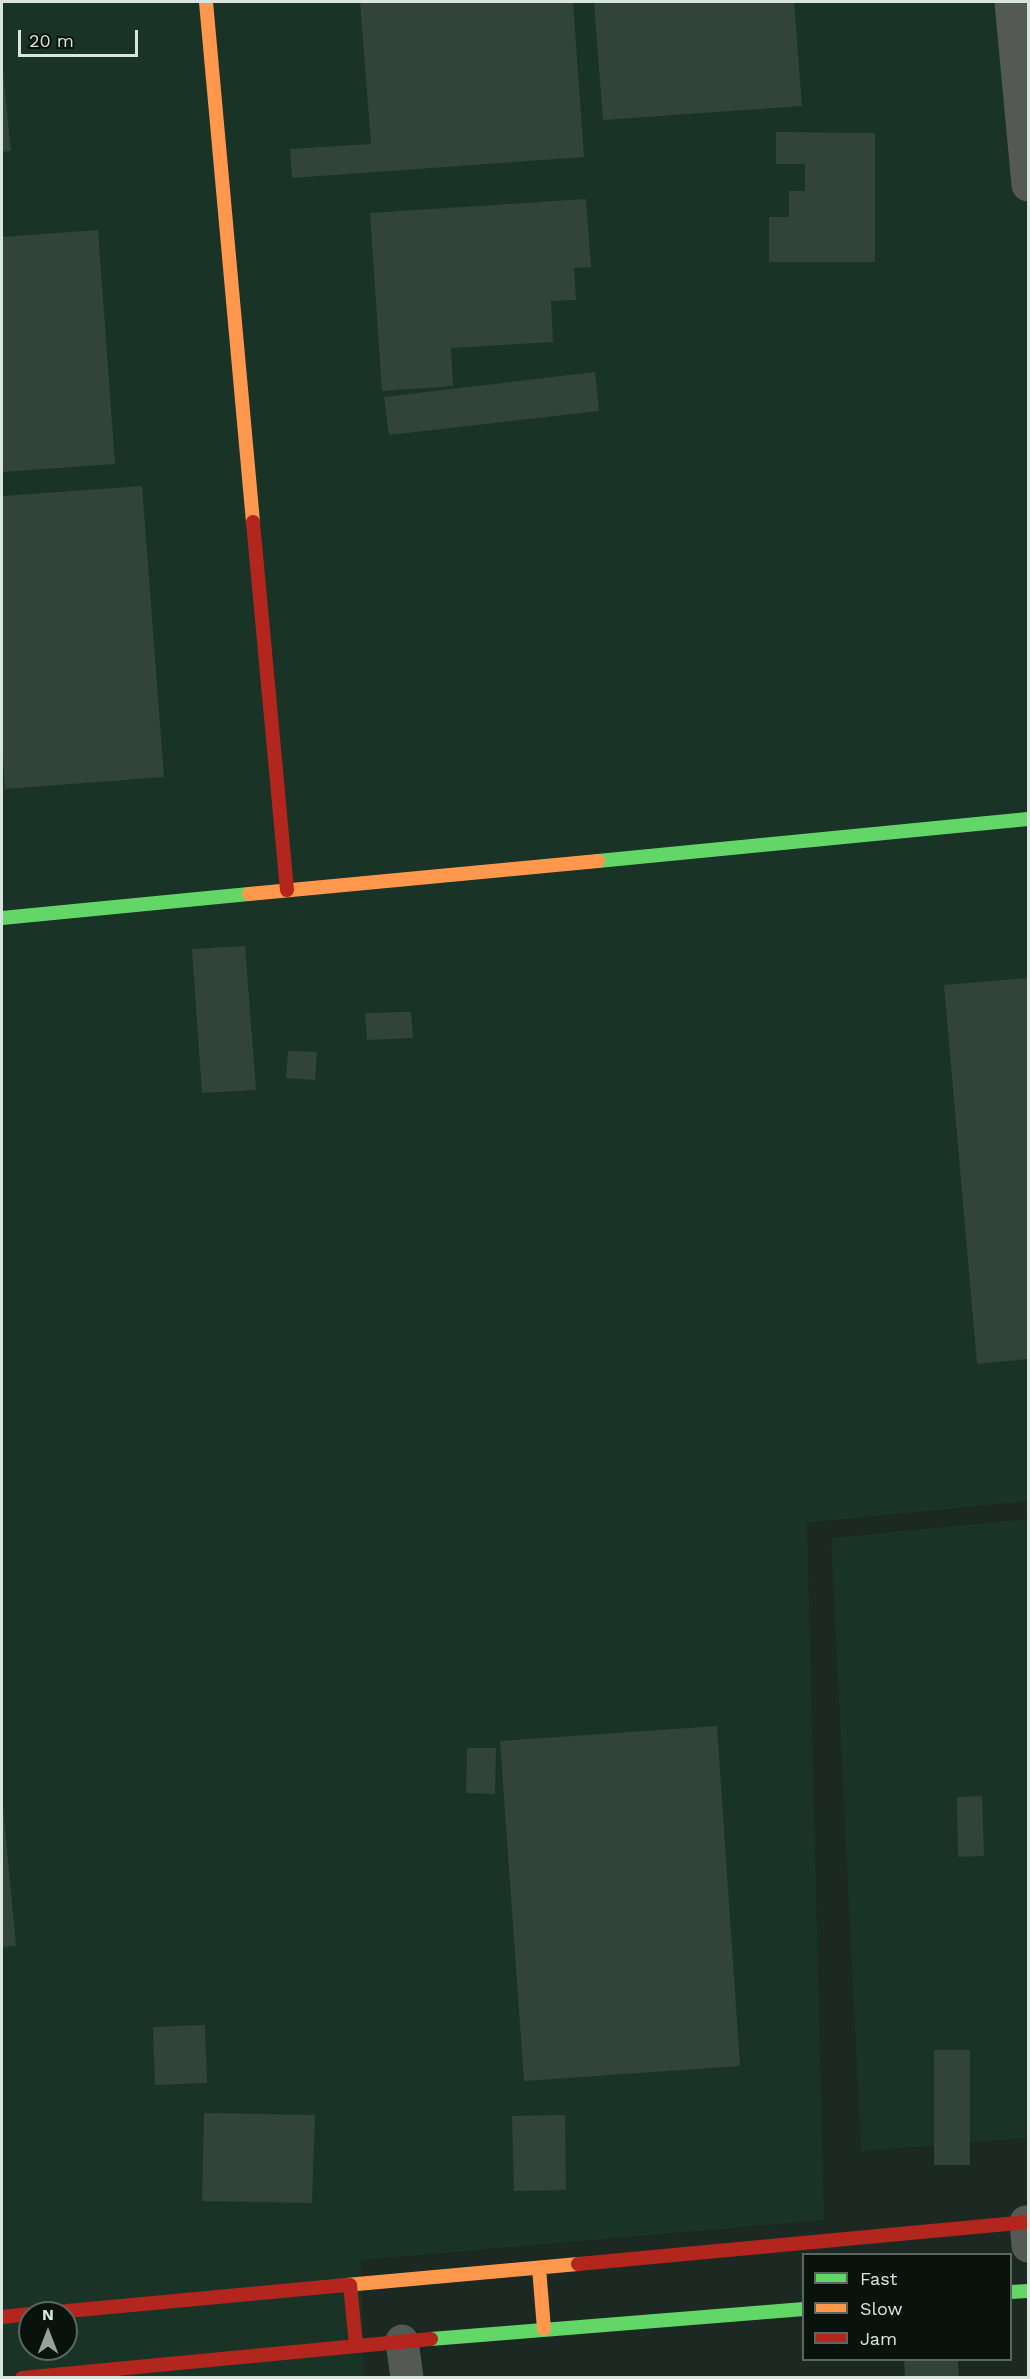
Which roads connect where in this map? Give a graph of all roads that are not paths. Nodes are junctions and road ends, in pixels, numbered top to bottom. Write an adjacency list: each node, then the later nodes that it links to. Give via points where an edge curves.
1 (206, 2): 5 (street)
2 (1011, 2): 3 (street)
3 (1029, 185)
4 (1029, 819): 5 (street)
5 (287, 890): 6 (street)
6 (2, 918)
7 (1028, 2230): 8 (street)
8 (539, 2268): 9 (street); 16 (street)
9 (350, 2285): 13 (street); 18 (street)
10 (1029, 2291): 11 (street)
11 (1012, 2292)
12 (802, 2309): 16 (street)
13 (78, 2310)
14 (18, 2315): 15 (street)
15 (2, 2317)
16 (544, 2329): 17 (street)
17 (402, 2341): 18 (street); 20 (street)
18 (356, 2345): 19 (street)
19 (22, 2378)
20 (407, 2378)

